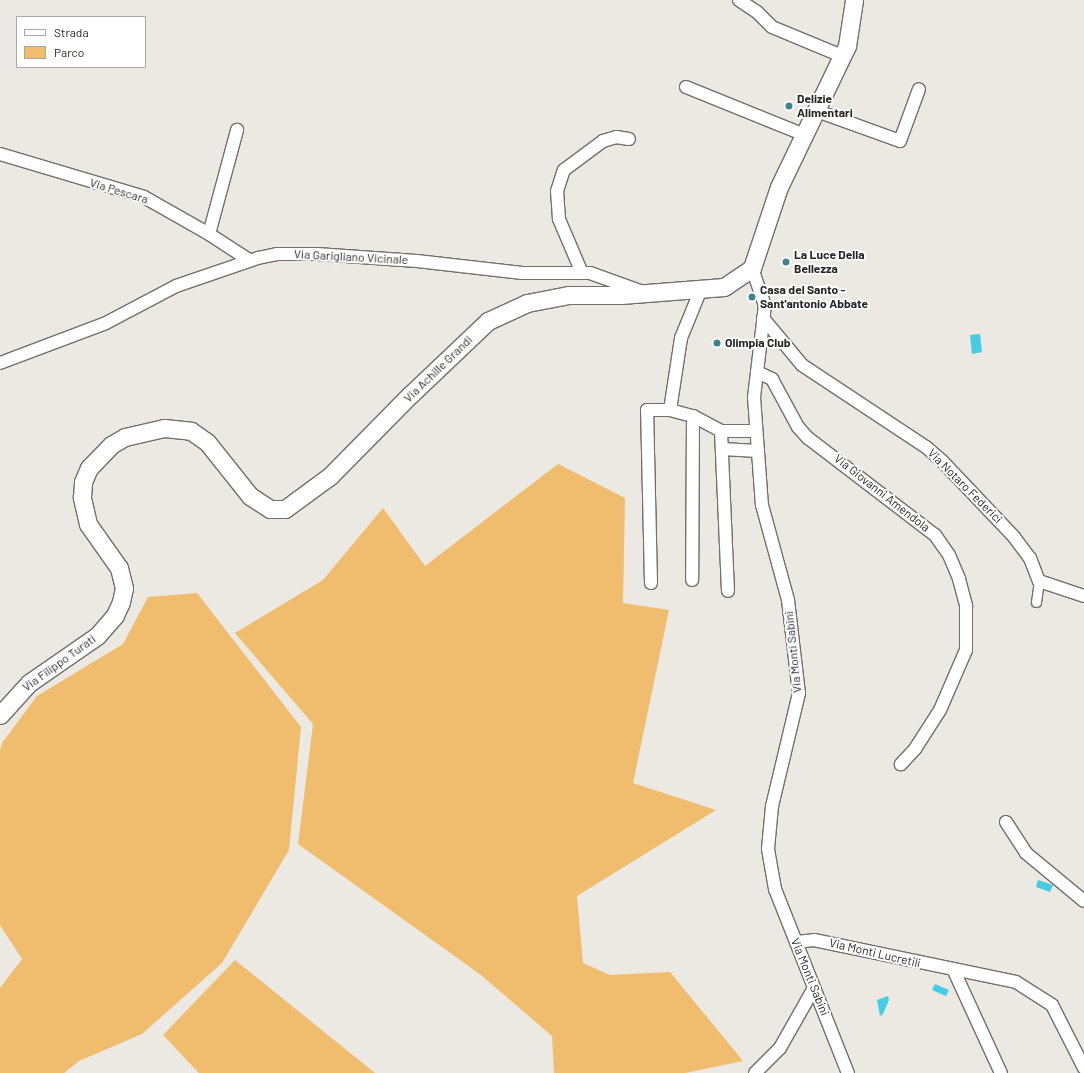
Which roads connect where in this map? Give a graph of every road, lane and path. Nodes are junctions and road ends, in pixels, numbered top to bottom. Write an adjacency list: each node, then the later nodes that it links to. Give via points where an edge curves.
1 (739, 0): 3 (street, via 757,12 772,27)
2 (854, 0): 3 (main road, via 847,46)
3 (842, 56): 6 (main road)
4 (686, 87): 8 (street)
5 (919, 89): 6 (street, via 900,141)
6 (817, 111): 8 (main road)
7 (237, 130): 11 (street)
8 (805, 135): 13 (main road, via 779,187)
9 (629, 139): 14 (street, via 616,137 603,141 564,170 556,191 559,219)
10 (0, 154): 11 (street, Via Pescara, via 67,176 136,194)
11 (209, 234): 12 (street, Via Pescara)
12 (249, 260): 14 (street, Via Garigliano Vicinale, via 277,254 317,254 468,265 522,273); 18 (street, Via Garigliano Vicinale, via 176,286 104,324)
13 (752, 268): 15 (main road, Via Achille Grandi, via 724,288); 17 (street, Via Monti Sabini, via 764,305)
14 (582, 273): 16 (street, Via Garigliano Vicinale)
15 (701, 289): 16 (main road, Via Achille Grandi); 20 (street, via 681,338)
16 (647, 293): 22 (main road, Via Achille Grandi, via 568,295 527,304 488,321 330,476 285,509 276,510 260,504 239,485 203,439)
17 (763, 318): 19 (street, Via Monti Sabini); 28 (street, Via Notaro Federici, via 802,365 926,447 942,461 1014,537 1030,558)
18 (0, 363)
19 (757, 372): 24 (street, Via Monti Sabini, via 754,397); 34 (street, Via Giovanni Amendola, via 772,379 798,427 808,438 935,535 949,555 958,579 966,606 966,650 940,710 915,749)
20 (670, 410): 21 (street); 29 (street, via 647,410)
21 (693, 416): 23 (street); 27 (street)
22 (182, 428): 33 (main road, Via Filippo Turati, via 164,428 125,437 102,452 89,468 82,492 84,513 92,530 119,568 124,588 121,602 100,633 29,682)
23 (721, 430): 24 (street); 25 (street)
24 (756, 431): 26 (street, Via Monti Sabini)
25 (722, 449): 26 (street); 30 (street)
26 (758, 451): 37 (street, Via Monti Sabini, via 762,505 788,600 799,693 772,806 768,849 775,890)
27 (692, 580)
28 (1039, 581): 31 (street); 32 (street)
29 (651, 583)
30 (728, 591)
31 (1084, 596)
32 (1036, 602)
33 (0, 715)
34 (901, 764)
35 (1006, 822): 36 (street, via 1026,853)
36 (1084, 901)
37 (796, 942): 38 (street, Via Monti Lucretili, via 814,940); 39 (street, Via Monti Sabini)
38 (954, 971): 40 (street, Via Monti Lucretili, via 1016,982 1052,1005); 43 (street)
39 (814, 988): 41 (street, via 780,1048); 42 (street, Via Monti Sabini)
40 (1084, 1068)
41 (755, 1073)
42 (848, 1073)
43 (1001, 1073)

